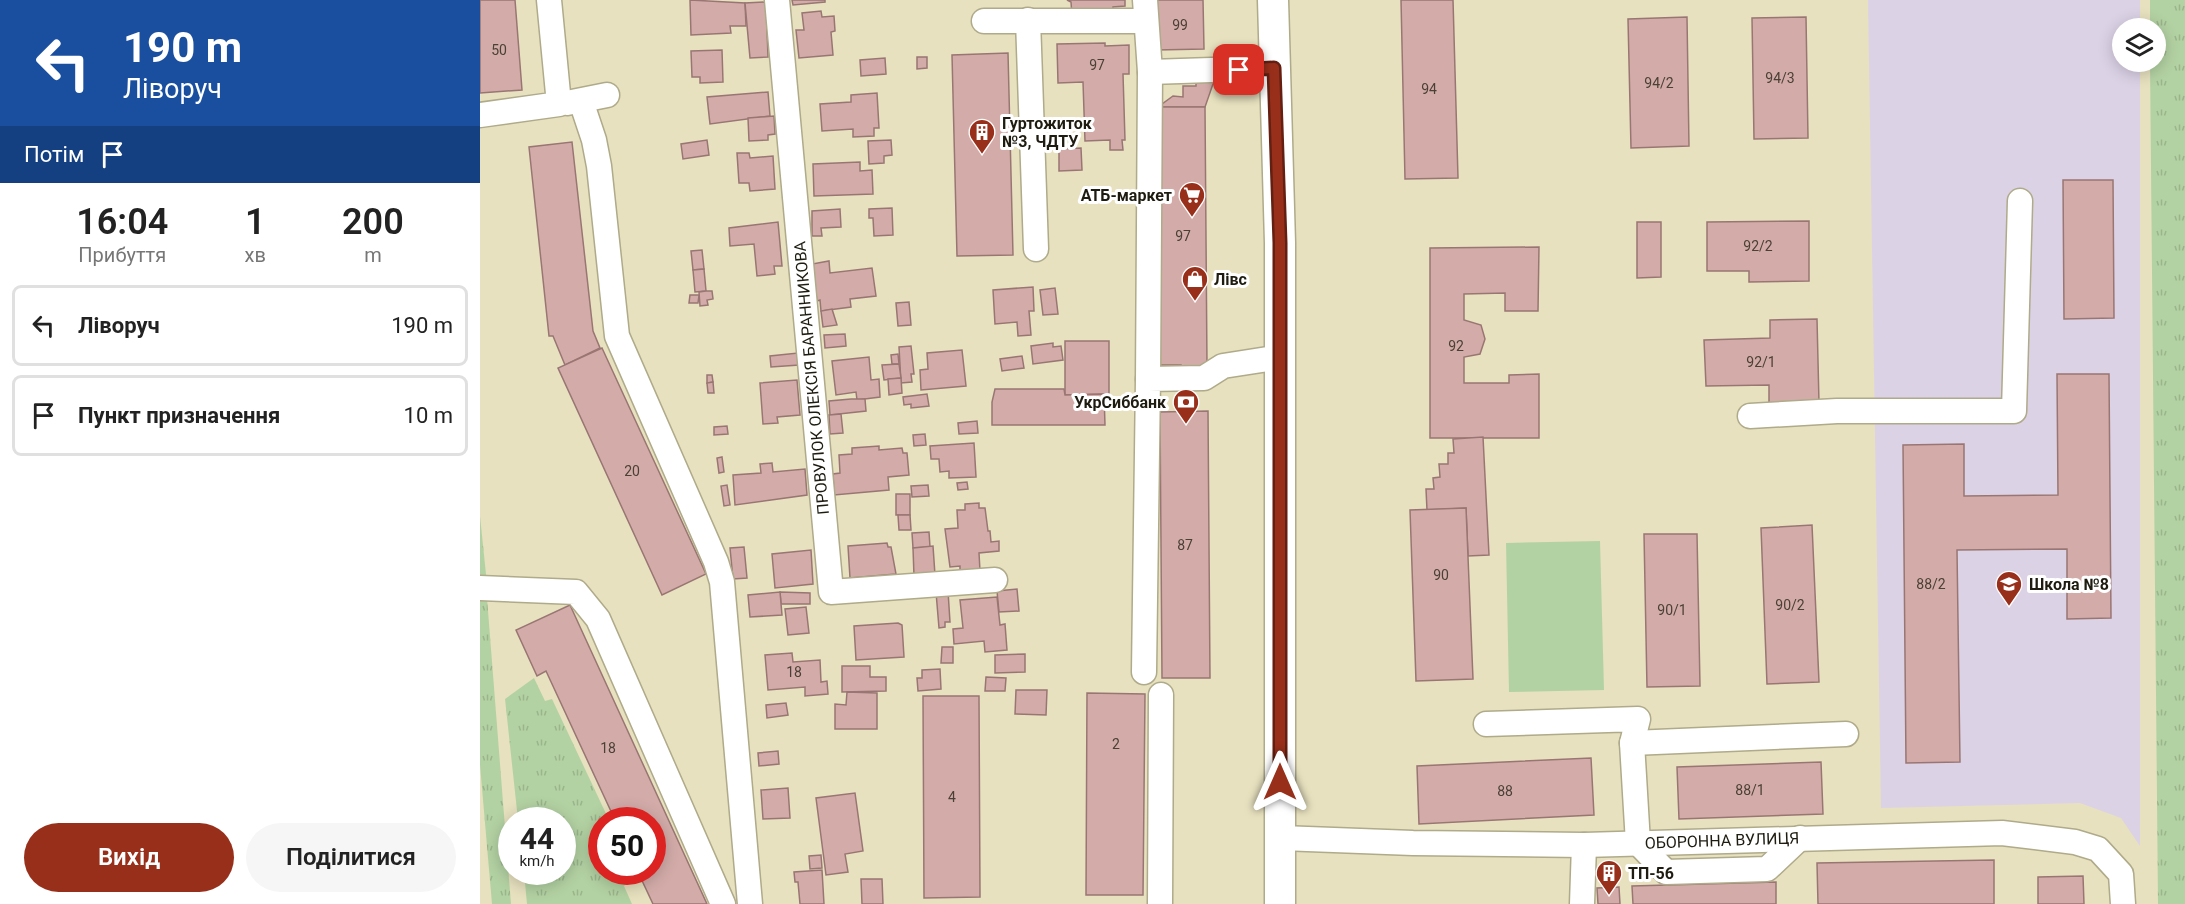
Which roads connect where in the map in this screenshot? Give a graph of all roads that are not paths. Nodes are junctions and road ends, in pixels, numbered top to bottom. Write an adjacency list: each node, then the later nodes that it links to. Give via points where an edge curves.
1 (549, 0): 10 (street)
2 (777, 0): 17 (street, ПРОВУЛОК ОЛЕКСІЯ БАРАННИКОВА, via 831,592)
3 (1273, 0): 7 (main road)
4 (1145, 11): 5 (street); 8 (street)
5 (1028, 20): 6 (street); 13 (street)
6 (984, 21)
7 (1274, 68): 8 (street); 14 (main road)
8 (1150, 72): 15 (street)
9 (607, 95): 10 (street)
10 (570, 102): 11 (street); 28 (street, via 594,140 617,336 722,582)
11 (480, 115)
12 (2020, 201): 16 (street, via 2014,411 1837,411)
13 (1036, 249)
14 (1281, 357): 15 (street, via 1223,366 1204,378); 24 (main road)
15 (1148, 379): 19 (street)
16 (1750, 416)
17 (995, 579)
18 (480, 588): 27 (street, via 576,592 598,620)
19 (1144, 672)
20 (1161, 695): 29 (street)
21 (1485, 724): 23 (street, via 1638,719)
22 (1846, 734): 23 (street)
23 (1632, 743): 25 (street)
24 (1281, 838): 26 (street, ОБОРОННА ВУЛИЦЯ); 30 (main road)
25 (1638, 843): 26 (street, ОБОРОННА ВУЛИЦЯ); 32 (street, ОБОРОННА ВУЛИЦЯ, via 2002,832 2098,849 2121,874)
26 (1584, 845): 31 (street)
27 (723, 904)
28 (750, 904)
29 (1160, 904)
30 (1280, 904)
31 (1582, 904)
32 (2123, 904)

